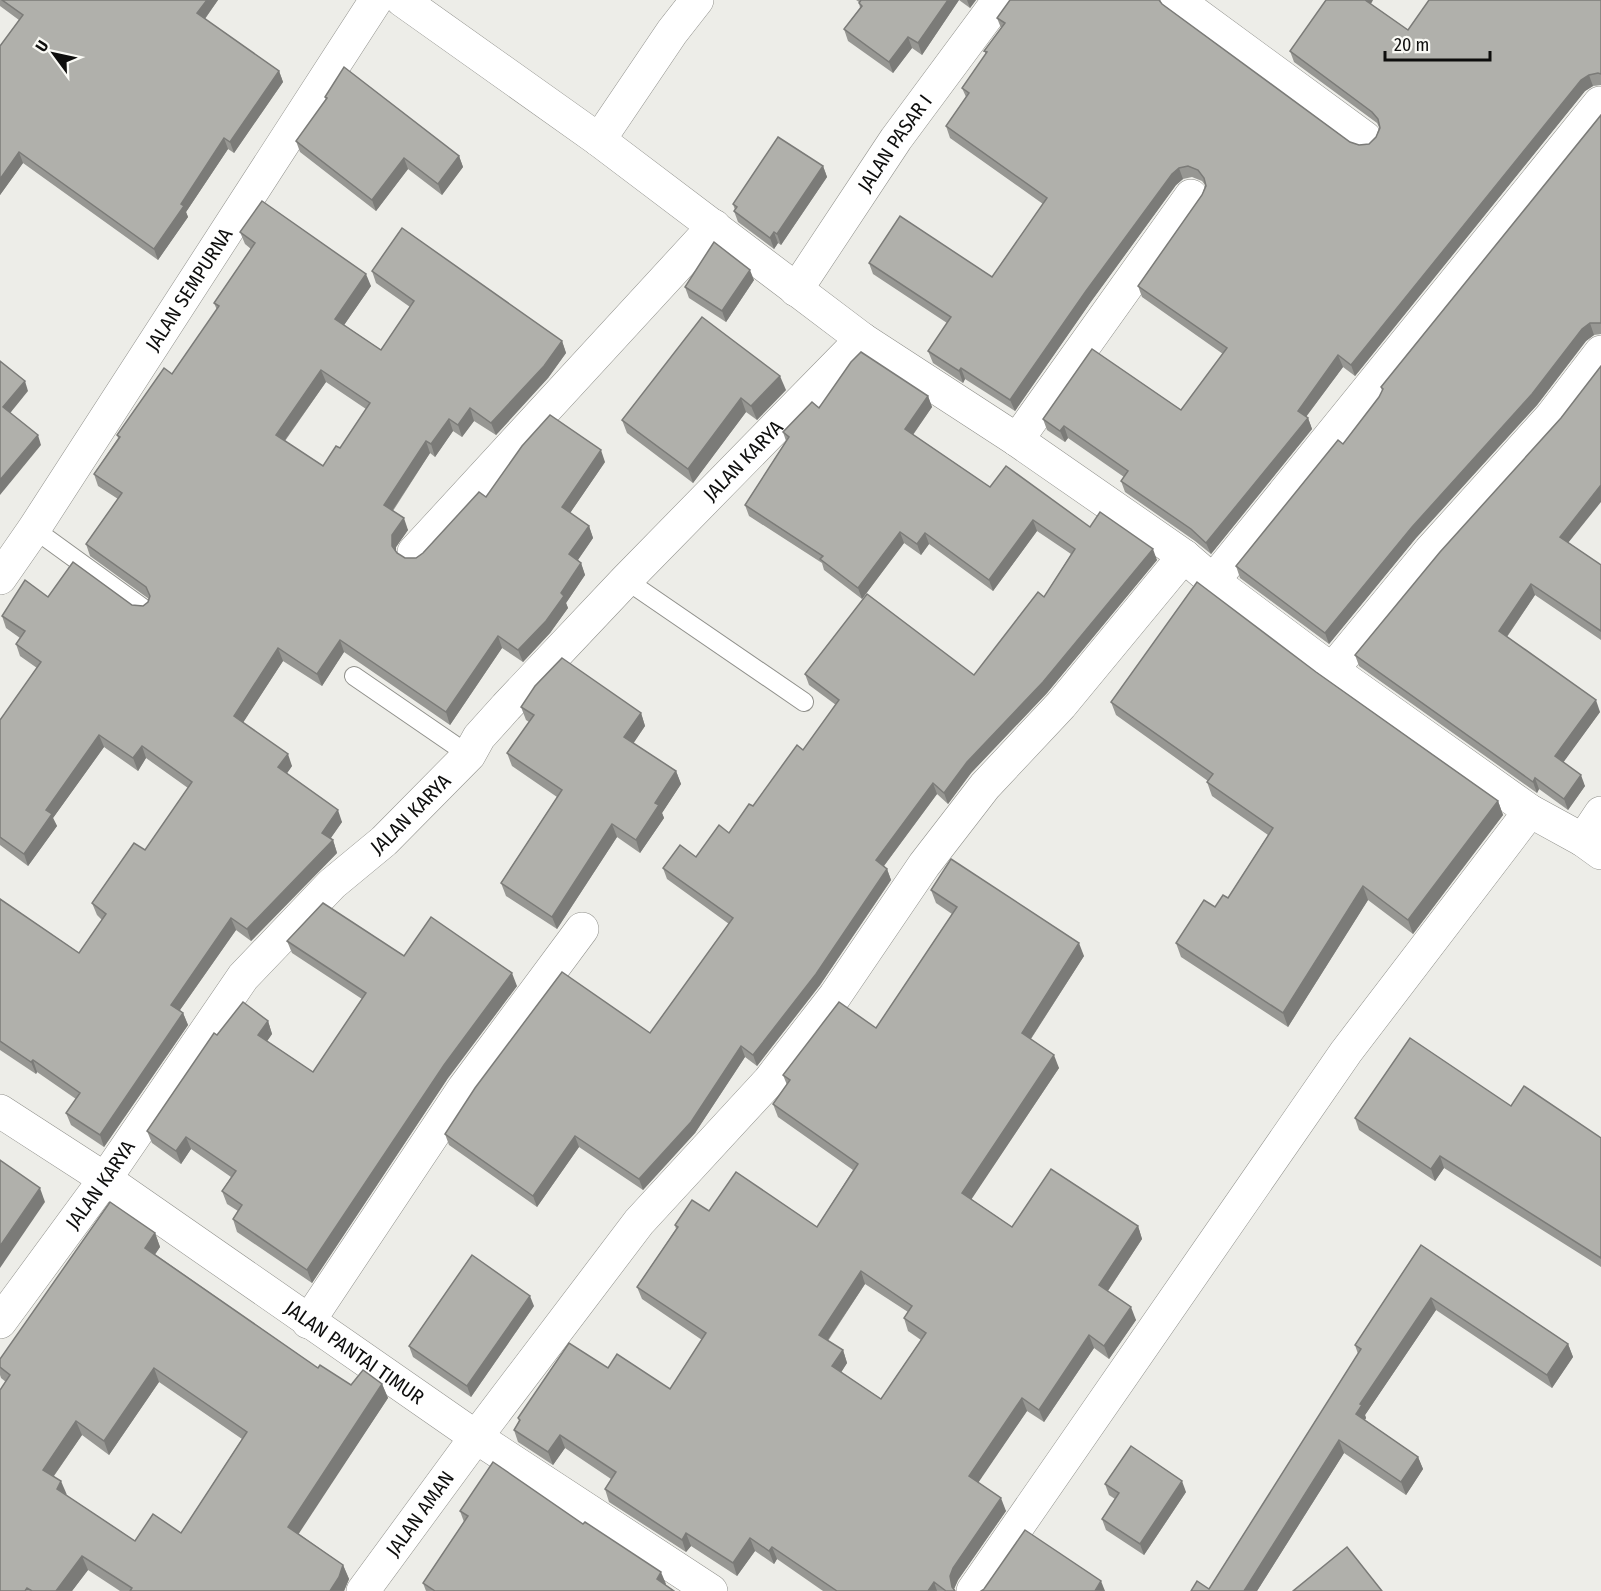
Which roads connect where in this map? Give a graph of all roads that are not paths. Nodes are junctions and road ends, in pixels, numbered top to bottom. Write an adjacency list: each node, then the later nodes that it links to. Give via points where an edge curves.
1 (375, 0): 15 (street, JALAN SEMPURNA)
2 (402, 0): 8 (street)
3 (697, 0): 8 (street)
4 (999, 0): 11 (street, JALAN PASAR I, via 896,139)
5 (1177, 0): 7 (street)
6 (1600, 103): 20 (street)
7 (1365, 138)
8 (599, 140): 10 (street)
9 (1191, 196): 14 (street)
10 (714, 226): 11 (street); 16 (street)
11 (796, 290): 12 (street)
12 (862, 339): 14 (street); 19 (street, JALAN KARYA)
13 (1601, 352): 22 (street, via 1551,417 1430,551)
14 (1017, 440): 17 (street)
15 (34, 529): 18 (street, JALAN SEMPURNA); 21 (lane)
16 (414, 552)
17 (1184, 556): 20 (street); 34 (street, JALAN AMAN, via 1061,705 985,786 924,865 835,996 769,1081 639,1222)
18 (0, 578)
19 (626, 580): 24 (lane); 25 (street, JALAN KARYA, via 506,707)
20 (1213, 581): 22 (street)
21 (143, 608)
22 (1332, 670): 26 (street)
23 (354, 676): 25 (lane)
24 (804, 702)
25 (469, 754): 31 (street, JALAN KARYA, via 243,977)
26 (1530, 811): 28 (street); 37 (street, via 1346,1052)
27 (1601, 813): 28 (street)
28 (1592, 847)
29 (582, 929): 33 (street, via 464,1088)
30 (0, 1111): 31 (street, JALAN PANTAI TIMUR)
31 (105, 1179): 32 (street, JALAN KARYA); 33 (street, JALAN PANTAI TIMUR)
32 (0, 1322)
33 (308, 1322): 34 (street, JALAN PANTAI TIMUR)
34 (476, 1437): 35 (street, JALAN AMAN); 36 (street, JALAN PANTAI TIMUR)
35 (363, 1591)
36 (711, 1591)
37 (973, 1591)

